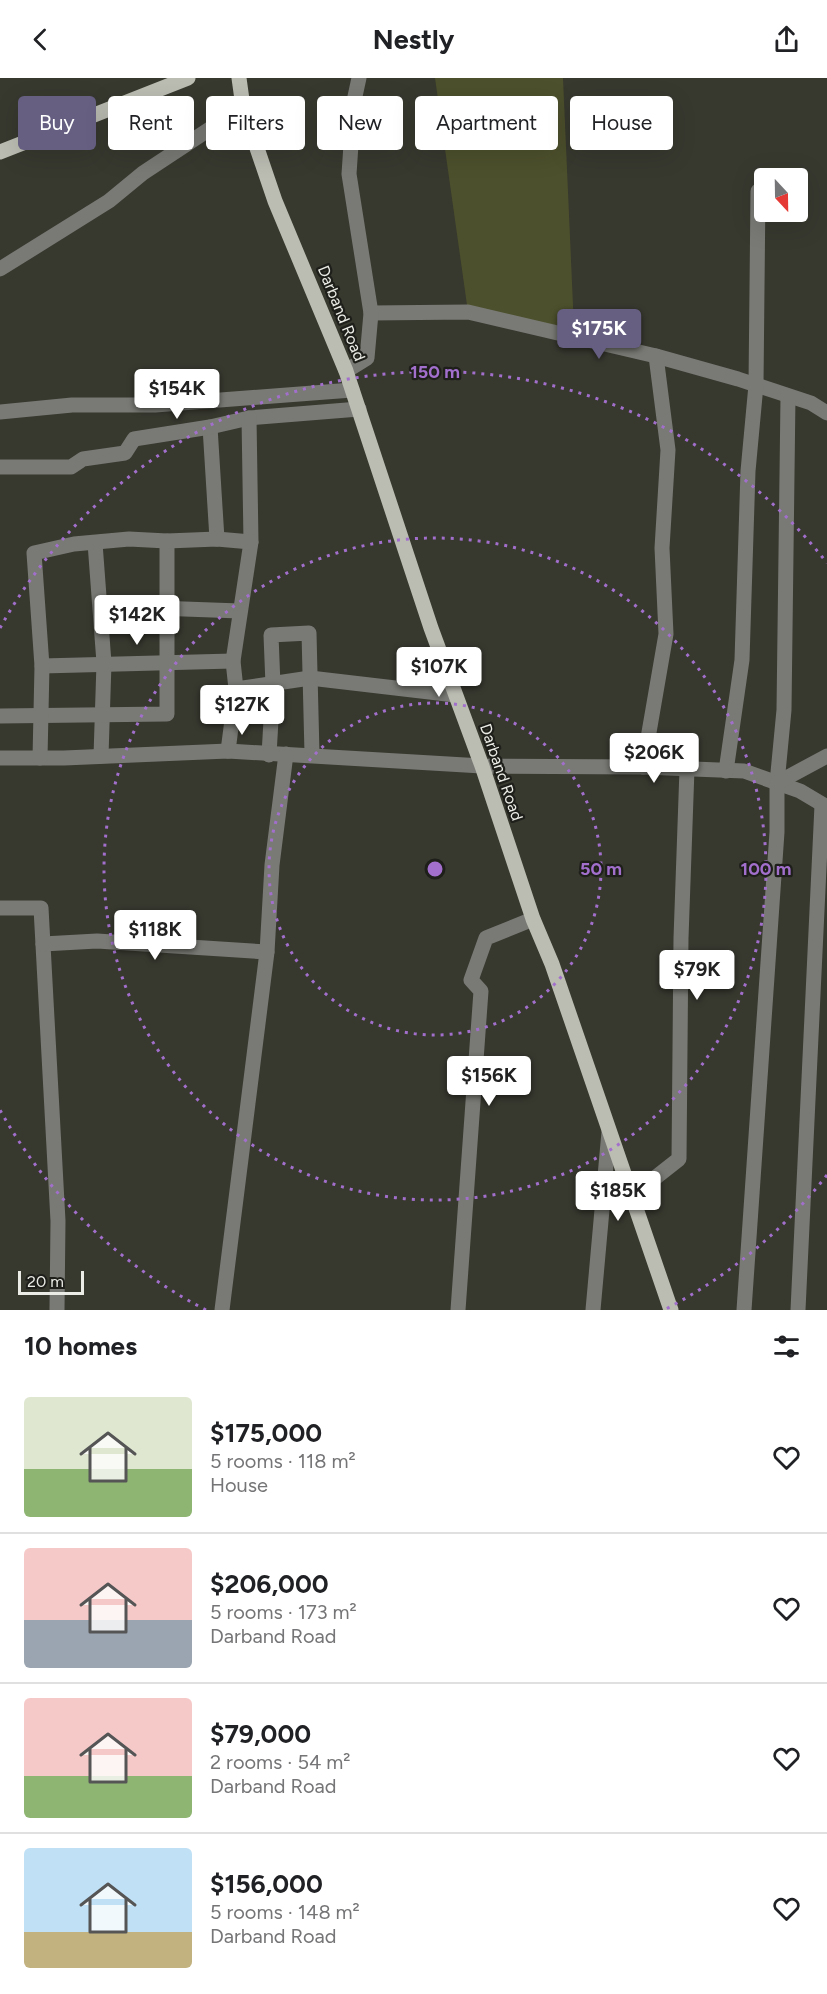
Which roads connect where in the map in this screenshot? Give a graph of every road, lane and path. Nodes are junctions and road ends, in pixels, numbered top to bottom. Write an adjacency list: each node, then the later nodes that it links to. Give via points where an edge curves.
1 (188, 78): 7 (main road)
2 (238, 78): 4 (main road, Darband Road)
3 (359, 78): 10 (street, via 349,174)
4 (241, 96)
5 (206, 132): 9 (street, via 143,173 109,201)
6 (257, 150): 12 (main road, Darband Road)
7 (0, 152)
8 (758, 222): 13 (street)
9 (0, 268)
10 (372, 313): 11 (street, via 468,312); 12 (street, via 367,358)
11 (656, 356): 13 (street); 49 (street, via 668,450 662,548 666,634)
12 (346, 371): 14 (main road, Darband Road)
13 (756, 385): 15 (street); 51 (street, via 748,471 742,660)
14 (352, 390): 16 (main road, Darband Road); 17 (street)
15 (788, 396): 18 (street); 52 (street, via 784,710)
16 (359, 409): 19 (street); 36 (main road, Darband Road)
17 (0, 412)
18 (827, 413)
19 (249, 418): 20 (street); 24 (street)
20 (210, 427): 21 (street, via 134,439 126,453 83,459 72,467); 22 (street)
21 (0, 467)
22 (218, 538): 23 (street); 24 (street)
23 (167, 542): 25 (street, via 129,539); 27 (street)
24 (251, 542): 28 (street)
25 (94, 543): 26 (street); 32 (street, via 34,553)
26 (100, 606): 27 (street); 31 (street)
27 (167, 608): 28 (street); 30 (street)
28 (240, 611): 29 (street)
29 (233, 661): 30 (street); 35 (street)
30 (166, 662): 31 (street); 37 (street, via 167,714)
31 (104, 663): 32 (street); 37 (street)
32 (42, 666): 39 (street)
33 (310, 678): 34 (street); 34 (street, via 309,633 271,635); 36 (street); 43 (street)
34 (273, 685): 35 (street); 41 (street)
35 (236, 689): 40 (street)
36 (455, 695): 48 (main road, Darband Road)
37 (101, 715): 39 (street); 44 (street)
38 (0, 716): 39 (street)
39 (40, 716): 47 (street)
40 (228, 751): 41 (street); 44 (street)
41 (269, 754): 42 (street)
42 (286, 754): 43 (street); 57 (street, via 272,865)
43 (312, 754): 48 (street)
44 (101, 756): 47 (street)
45 (827, 756): 52 (street)
46 (0, 758): 47 (street)
47 (40, 758)
48 (482, 766): 49 (street); 55 (main road, Darband Road)
49 (643, 767): 50 (street)
50 (687, 769): 51 (street); 59 (street, via 679,1159)
51 (726, 771): 52 (street, via 744,771)
52 (777, 783): 53 (street); 65 (street)
53 (825, 806): 66 (street)
54 (0, 908): 56 (street, via 41,908)
55 (532, 919): 58 (main road, Darband Road, via 552,964); 62 (street, via 486,938 471,980 481,991)
56 (43, 944): 57 (street, via 97,941); 60 (street, via 58,1221)
57 (267, 952): 61 (street)
58 (609, 1132): 59 (main road, Darband Road); 63 (street)
59 (632, 1196): 64 (main road, Darband Road)
60 (57, 1310)
61 (222, 1310)
62 (458, 1310)
63 (593, 1310)
64 (671, 1310)
65 (744, 1310)
66 (798, 1310)

